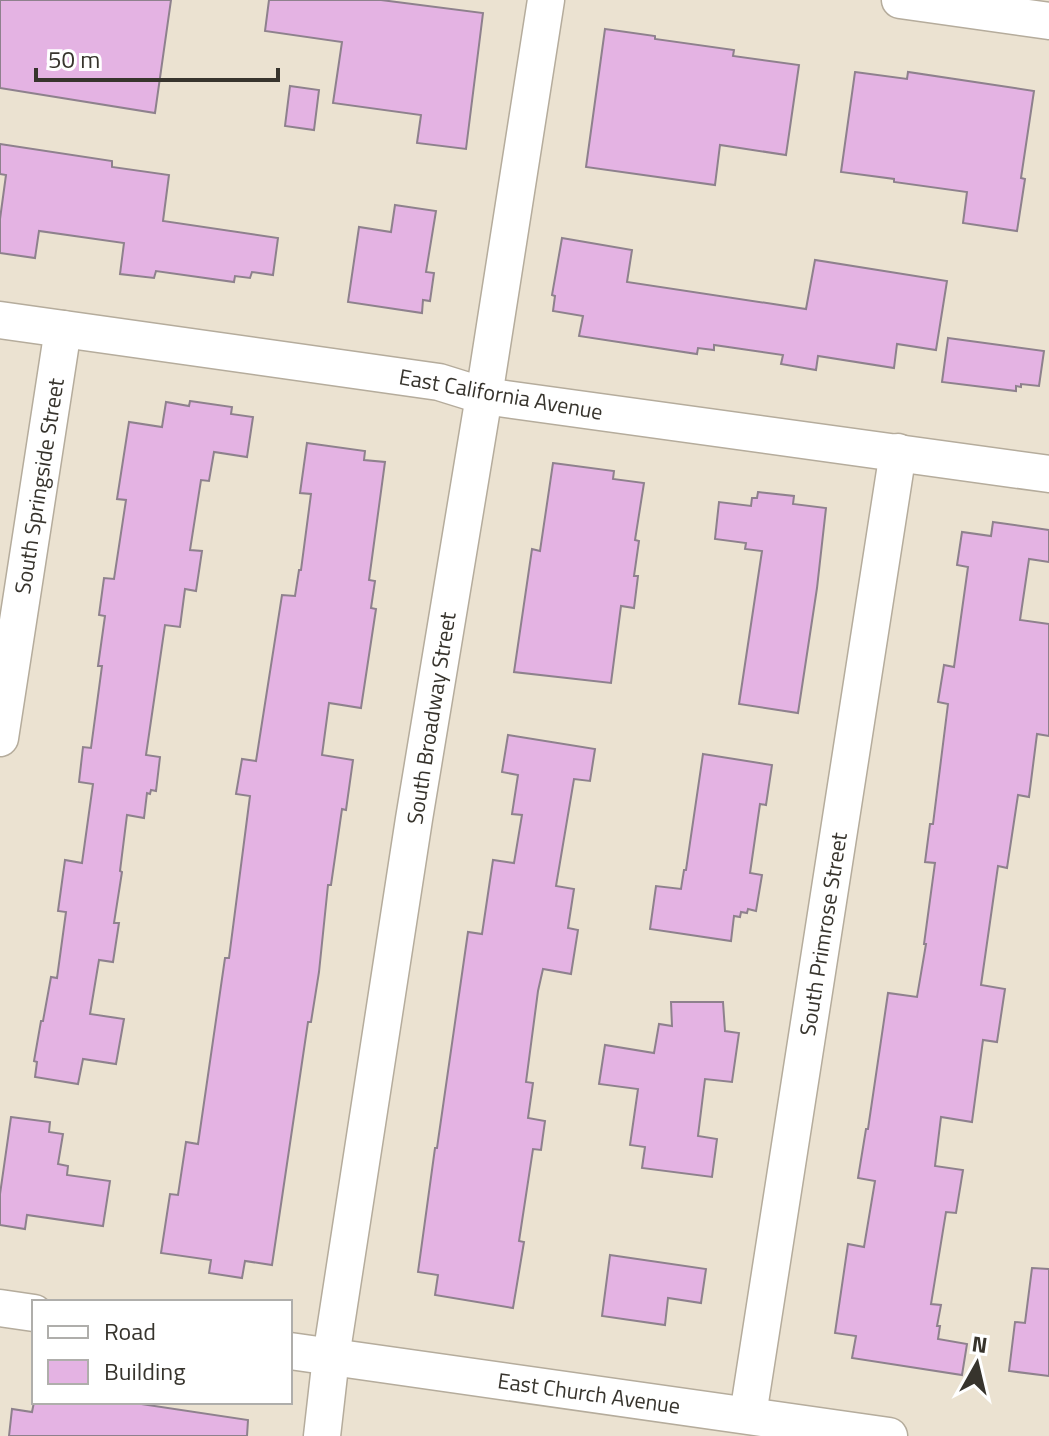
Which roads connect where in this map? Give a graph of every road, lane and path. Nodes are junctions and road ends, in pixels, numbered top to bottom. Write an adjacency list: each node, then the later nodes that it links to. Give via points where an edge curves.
1 (546, 0): 6 (street, South Broadway Street)
2 (900, 0): 3 (street)
3 (1049, 21)
4 (0, 320): 5 (street, East California Avenue)
5 (63, 329): 6 (street, East California Avenue, via 439,382); 9 (street, South Springside Street)
6 (484, 396): 7 (street, East California Avenue); 13 (street, South Broadway Street)
7 (898, 452): 8 (street, East California Avenue); 14 (street, South Primrose Street)
8 (1049, 474)
9 (0, 738)
10 (0, 1308): 11 (street)
11 (32, 1313)
12 (292, 1351): 13 (street, East Church Avenue)
13 (331, 1357): 14 (street, East Church Avenue); 15 (street, South Broadway Street)
14 (748, 1415): 16 (street, East Church Avenue)
15 (322, 1436)
16 (889, 1436)

